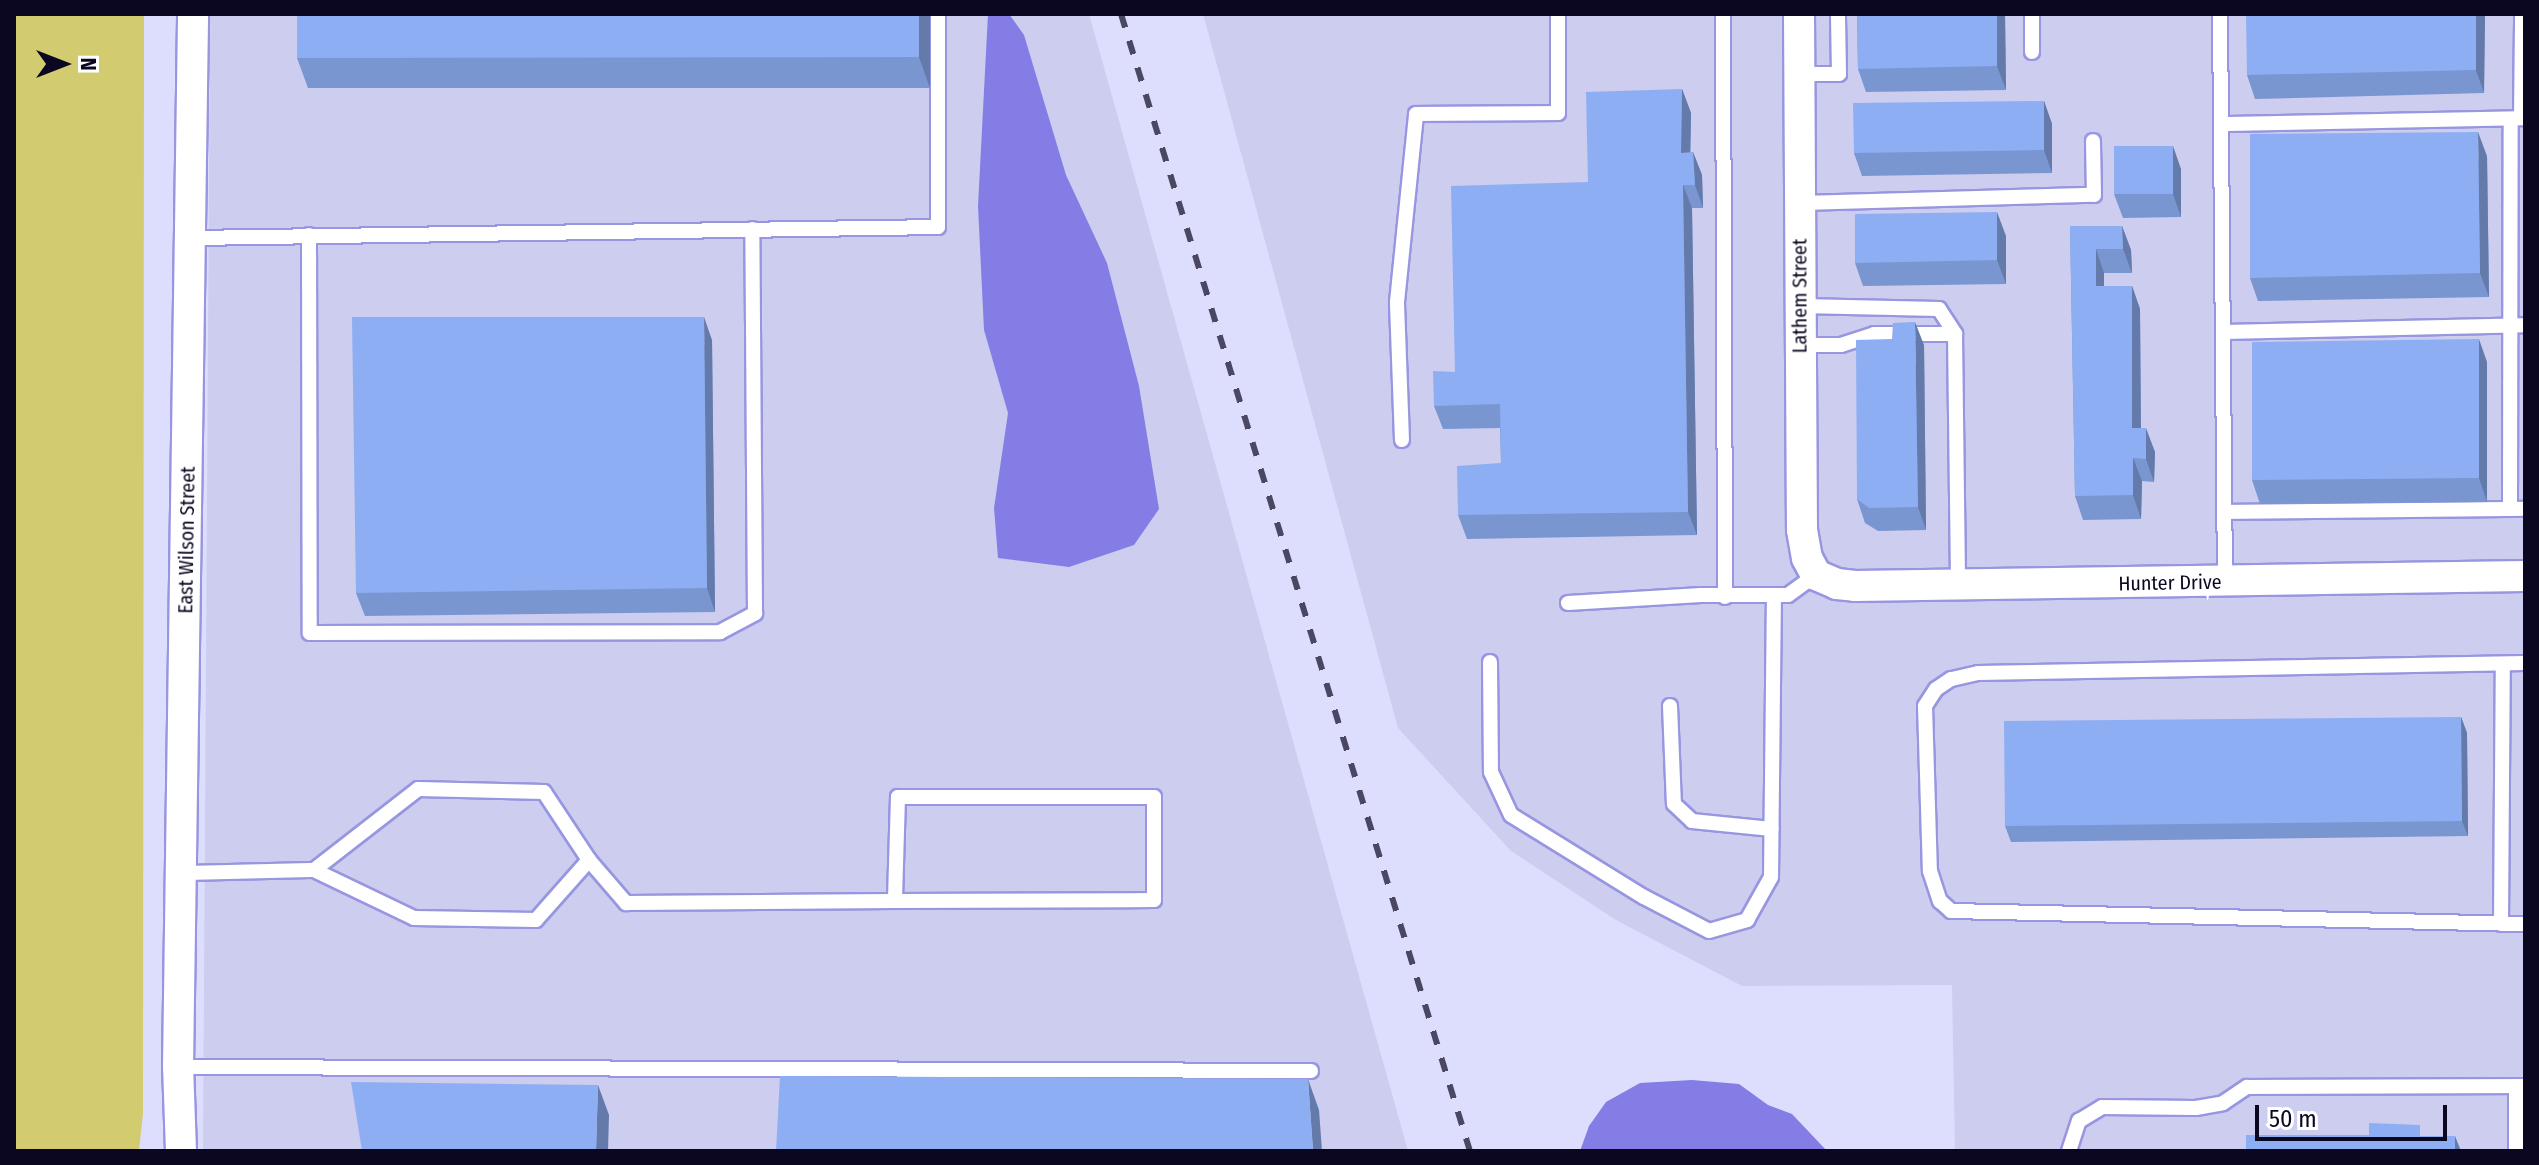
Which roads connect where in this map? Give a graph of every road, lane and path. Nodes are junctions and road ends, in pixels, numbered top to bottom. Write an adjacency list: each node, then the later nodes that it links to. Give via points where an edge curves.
1 (193, 14): 18 (street, East Wilson Street)
2 (938, 14): 16 (lane, via 938,227)
3 (1558, 14): 25 (lane, via 1558,113 1416,114 1397,302)
4 (1723, 14): 33 (lane)
5 (1799, 14): 11 (street, Lathem Street)
6 (1838, 14): 11 (lane, via 1839,74)
7 (2032, 14): 10 (lane)
8 (2220, 14): 13 (lane)
9 (2522, 14): 12 (lane)
10 (2032, 52)
11 (1799, 74): 15 (street, Lathem Street)
12 (2519, 119): 13 (lane); 21 (lane)
13 (2222, 124): 22 (lane)
14 (2093, 141): 15 (lane, via 2094,195)
15 (1800, 203): 19 (street, Lathem Street)
16 (752, 229): 17 (lane); 17 (lane, via 755,613 720,632 310,633)
17 (309, 235): 18 (lane)
18 (191, 238): 42 (street, East Wilson Street)
19 (1801, 306): 23 (lane, via 1939,309); 24 (street, Lathem Street)
20 (2525, 325): 21 (lane)
21 (2509, 326): 22 (lane); 26 (lane)
22 (2224, 332): 27 (lane)
23 (1955, 334): 24 (lane, via 1874,334 1841,345); 31 (lane)
24 (1801, 345): 28 (street, Lathem Street, via 1802,530)
25 (1402, 440)
26 (2518, 509): 27 (lane)
27 (2225, 512): 30 (lane)
28 (1816, 575): 31 (street, Hunter Drive, via 1855,586); 32 (lane, via 1788,595)
29 (2525, 576): 30 (street, Hunter Drive)
30 (2225, 583): 31 (street, Hunter Drive)
31 (1958, 585)
32 (1774, 595): 33 (lane); 39 (lane)
33 (1725, 597): 34 (lane)
34 (1568, 603)
35 (1490, 662): 39 (lane, via 1491,772 1511,815 1644,897 1709,931 1747,920 1771,877)
36 (2525, 663): 37 (lane)
37 (2503, 664): 44 (lane); 44 (lane, via 1978,673 1951,679 1925,706 1930,871 1940,901 1951,911)
38 (1670, 706): 39 (lane, via 1674,804 1692,821)
39 (1772, 829)
40 (589, 860): 41 (lane, via 536,920 414,918); 41 (lane, via 544,792 418,789); 43 (lane, via 626,903)
41 (314, 870): 42 (lane)
42 (183, 873): 46 (street, East Wilson Street)
43 (895, 901): 43 (lane, via 1154,900 1154,797 898,797)
44 (2501, 924): 45 (lane)
45 (2525, 924)
46 (178, 1067): 47 (lane); 49 (street); 50 (street)
47 (1311, 1071)
48 (2520, 1086): 51 (lane, via 2247,1087 2223,1103 2196,1108 2102,1107 2079,1121); 52 (lane)
49 (167, 1151)
50 (181, 1151)
51 (2069, 1151)
52 (2516, 1151)

